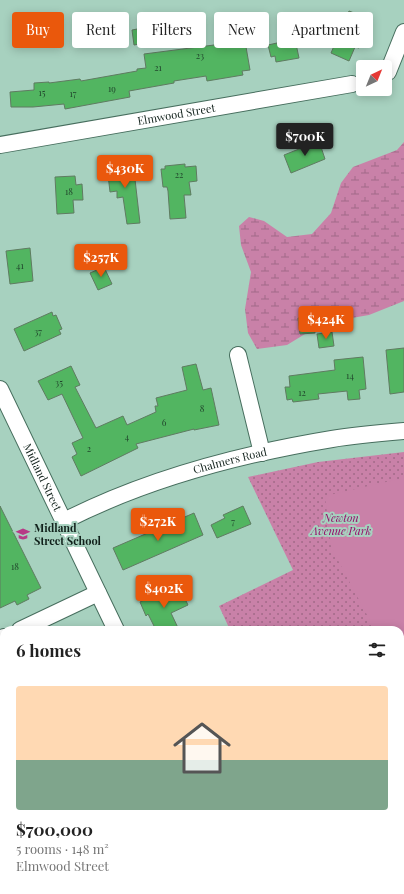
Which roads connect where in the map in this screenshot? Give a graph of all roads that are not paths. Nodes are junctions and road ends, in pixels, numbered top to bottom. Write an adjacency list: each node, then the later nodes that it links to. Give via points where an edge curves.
1 (404, 32): 2 (street)
2 (392, 62)
3 (352, 84): 4 (street, Elmwood Street)
4 (0, 145)
5 (238, 355): 8 (street)
6 (0, 389): 9 (street, Midland Street)
7 (404, 431): 8 (street, Chalmers Road, via 334,438)
8 (262, 453): 9 (street, Chalmers Road, via 138,487)
9 (64, 521): 10 (street, Midland Street)
10 (98, 593): 11 (street); 12 (street, Midland Street)
11 (28, 626)
12 (114, 626)

